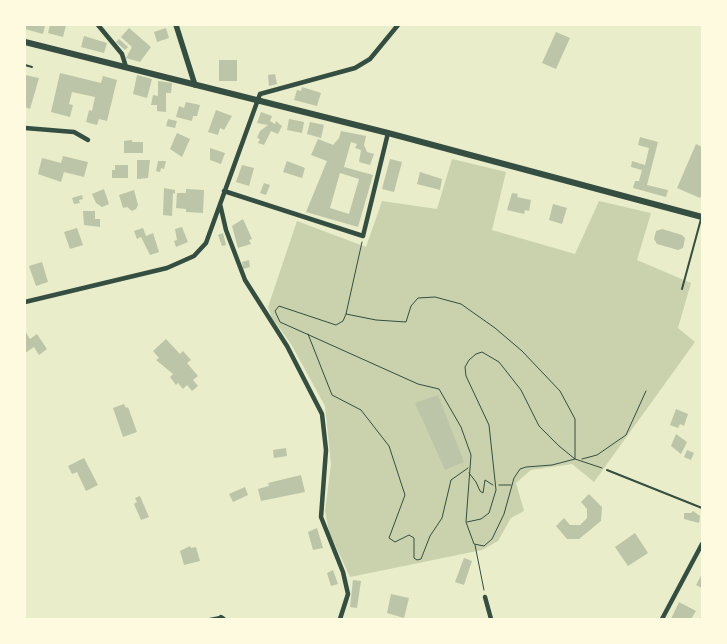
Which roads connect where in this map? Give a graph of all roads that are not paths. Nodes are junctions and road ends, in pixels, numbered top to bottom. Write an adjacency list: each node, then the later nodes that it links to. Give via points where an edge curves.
1 (98, 25): 7 (street, via 122,54)
2 (176, 25): 8 (street)
3 (398, 25): 9 (street, via 370,59 355,68 260,94)
4 (25, 42): 7 (main road)
5 (25, 65): 6 (lane)
6 (32, 67)
7 (126, 67): 8 (main road)
8 (195, 85): 9 (main road)
9 (256, 100): 11 (main road); 13 (street)
10 (25, 128): 12 (street, via 74,132)
11 (388, 134): 13 (street, via 363,236); 15 (main road)
12 (88, 140)
13 (224, 191): 14 (street)
14 (220, 203): 17 (street, via 206,242 194,256 167,268); 24 (street, via 226,230 245,280 287,346 322,414 326,450 321,517 343,572 348,594)
15 (702, 217): 16 (lane)
16 (682, 289)
17 (25, 302)
18 (607, 470): 19 (lane)
19 (702, 508)
20 (702, 544): 26 (street)
21 (485, 597): 25 (street)
22 (222, 618): 23 (lane)
23 (209, 619)
24 (340, 619)
25 (491, 619)
26 (662, 619)

